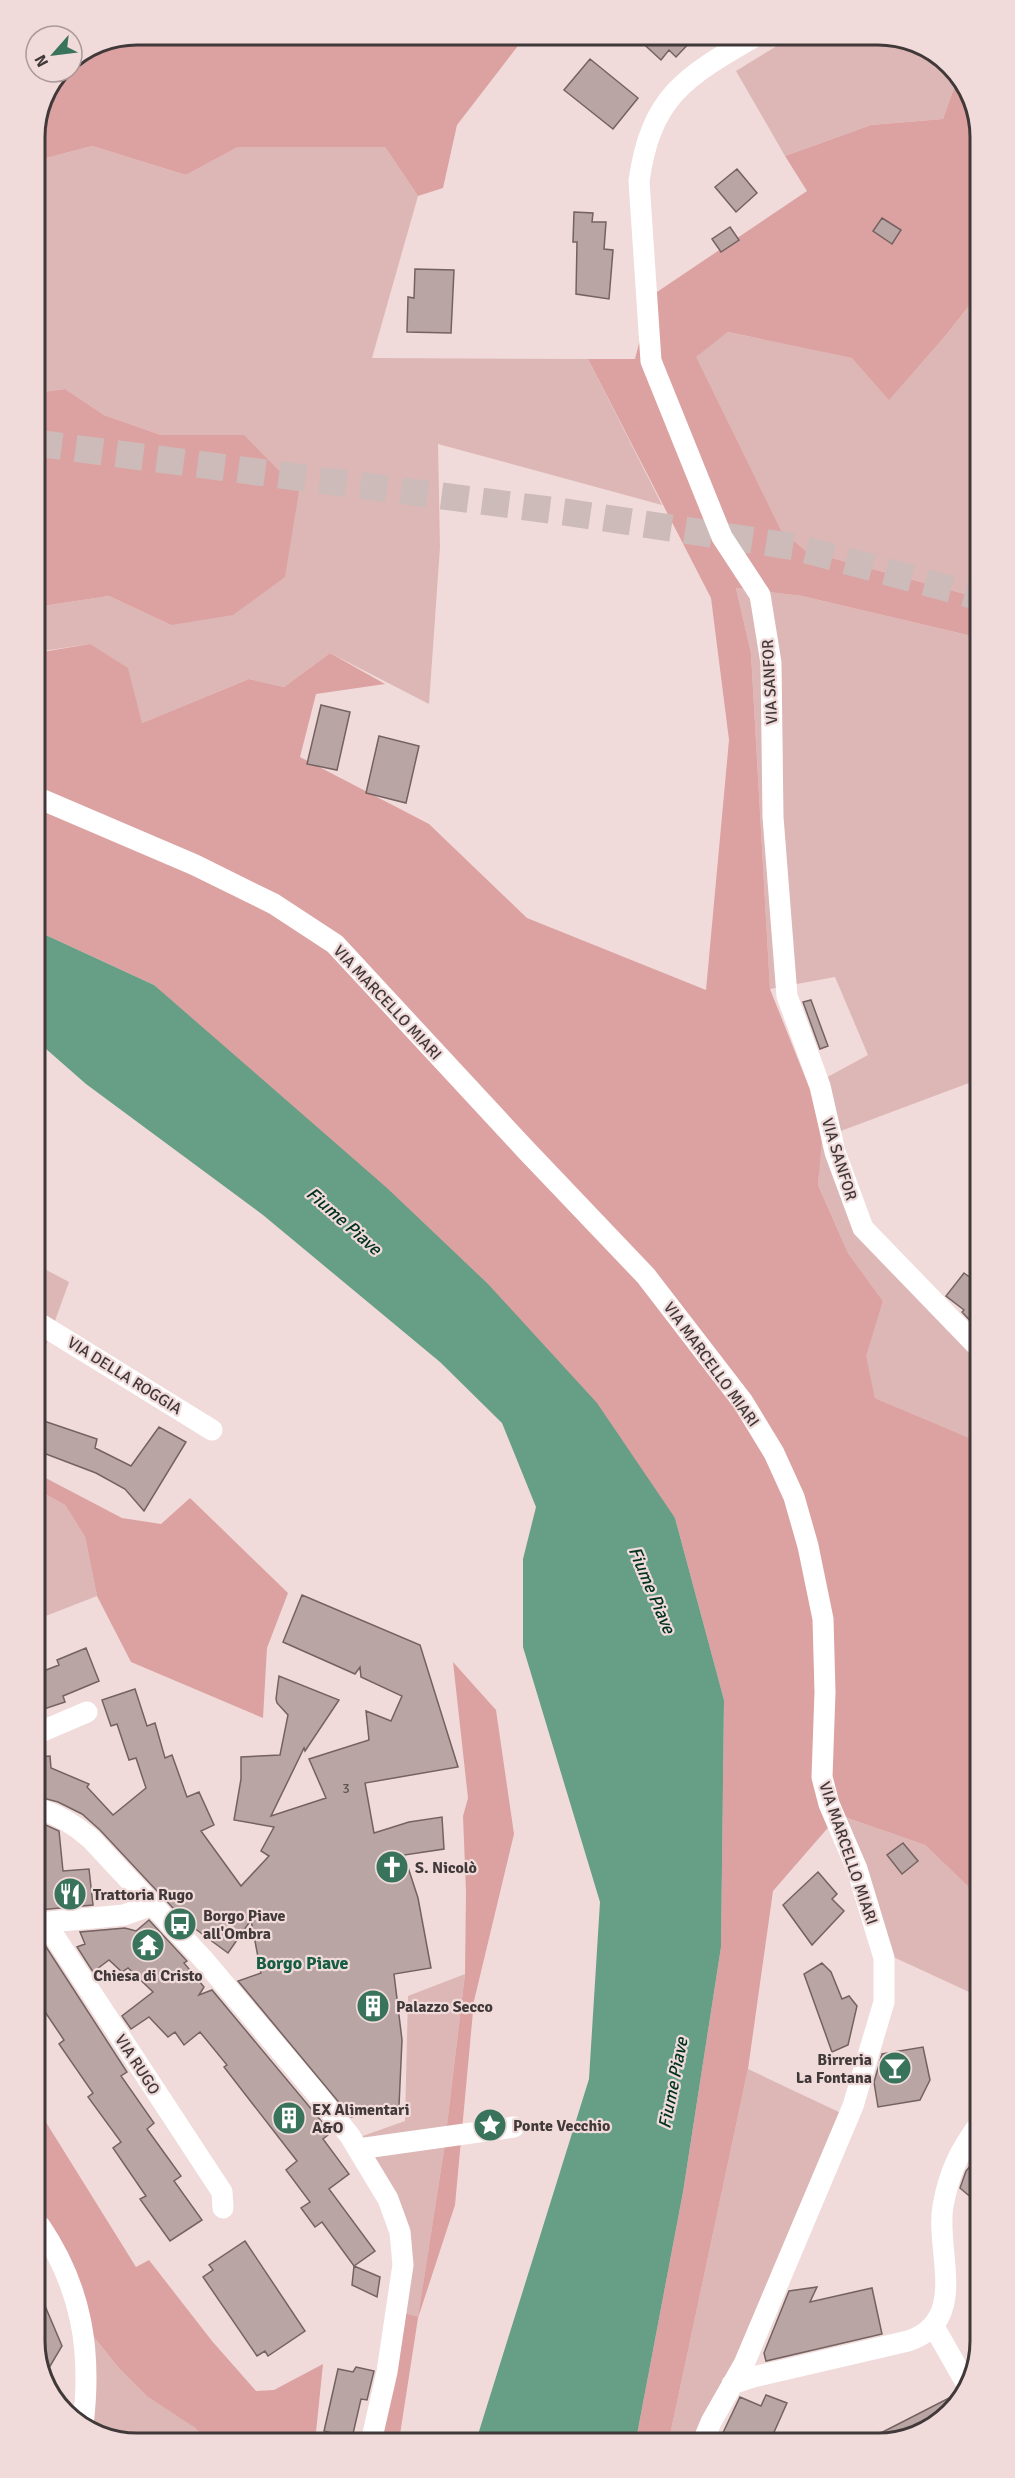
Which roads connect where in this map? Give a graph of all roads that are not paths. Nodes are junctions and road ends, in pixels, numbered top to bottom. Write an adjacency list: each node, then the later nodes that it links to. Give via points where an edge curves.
1 (741, 45): 4 (street, VIA SANFOR, via 685,80 651,130 643,156 639,181 651,361 722,537 760,594 771,663 773,817 787,996 820,1086 835,1152 863,1228)
2 (45, 801): 19 (street, VIA MARCELLO MIARI, via 195,865 274,904 335,944 646,1275 743,1402 774,1453 794,1497 823,1619 822,1777 885,1958 884,2002 853,2106 744,2364)
3 (45, 1326): 5 (street, VIA DELLA ROGGIA)
4 (970, 1339)
5 (212, 1430)
6 (87, 1712): 7 (street)
7 (45, 1730)
8 (45, 1811): 9 (street, via 78,1827)
9 (152, 1905): 10 (street, VIA RUGO, via 118,1916); 14 (street, via 243,2004)
10 (45, 1922)
11 (45, 1926): 15 (street, VIA RUGO, via 222,2192)
12 (514, 2127): 14 (street)
13 (970, 2138): 17 (street, via 955,2161 942,2209 946,2283 941,2311)
14 (358, 2149): 21 (street, via 388,2199 402,2249 401,2282 387,2372)
15 (223, 2208)
16 (45, 2236): 20 (street, via 78,2301 86,2367)
17 (933, 2325): 18 (street); 19 (street, via 908,2342)
18 (962, 2376)
19 (732, 2384): 22 (street, VIA MARCELLO MIARI)
20 (84, 2416)
21 (373, 2433)
22 (706, 2433)

